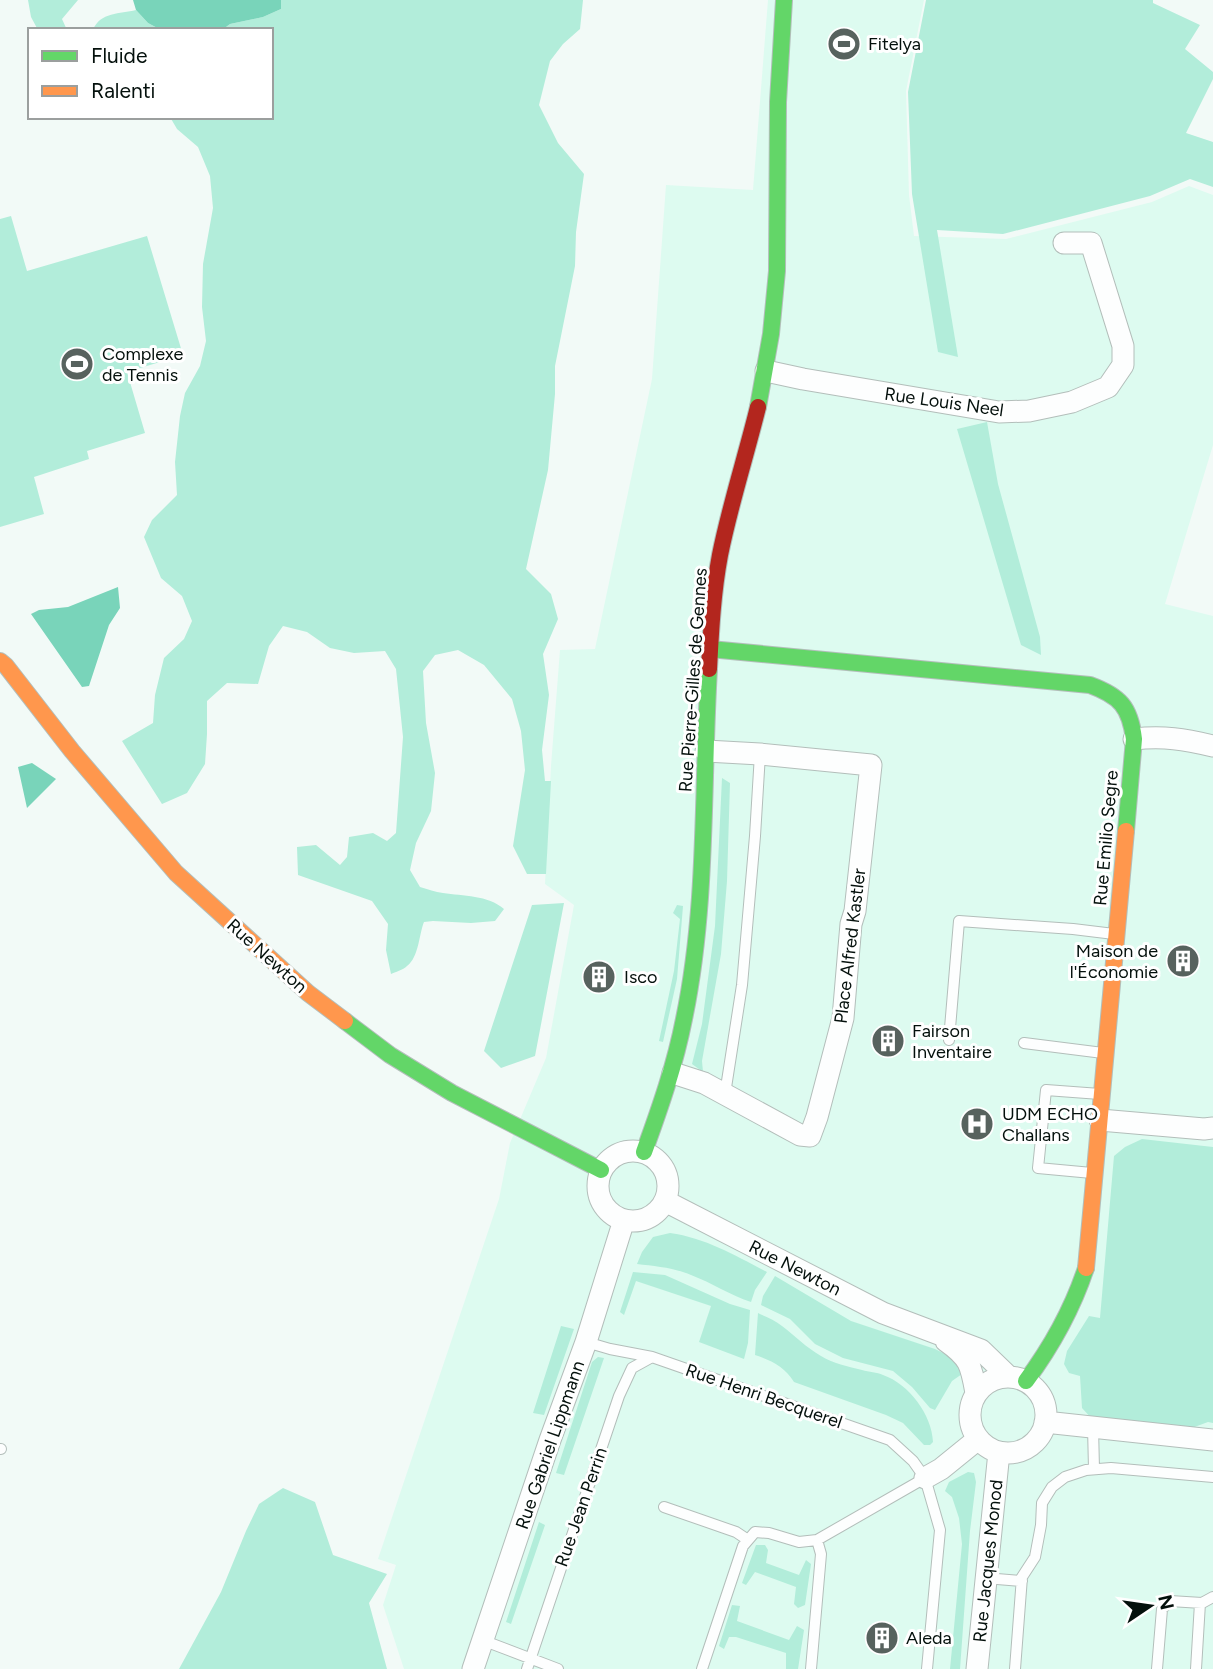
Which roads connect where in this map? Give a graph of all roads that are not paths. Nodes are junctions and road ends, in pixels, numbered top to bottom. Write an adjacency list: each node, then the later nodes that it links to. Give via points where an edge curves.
1 (784, 0): 3 (street, Rue Pierre-Gilles de Gennes, via 777,286)
2 (1064, 243): 3 (street, Rue Louis Neel, via 1091,243 1123,346 1123,365 1108,387 1072,402 999,412)
3 (766, 371): 4 (street, Rue Pierre-Gilles de Gennes, via 719,559)
4 (710, 649): 6 (street, Rue Emilio Segre, via 1090,685 1106,690 1125,705); 8 (street, Rue Pierre-Gilles de Gennes)
5 (0, 660): 20 (street, Rue Newton, via 176,873 308,993 390,1055 452,1093)
6 (1134, 739): 7 (street, via 1181,738); 10 (street, Rue Emilio Segre)
7 (1213, 746)
8 (706, 751): 9 (street, Place Alfred Kastler); 14 (street, Rue Pierre-Gilles de Gennes, via 697,932 690,995)
9 (760, 754): 15 (lane, via 742,985); 15 (street, Place Alfred Kastler, via 871,765 843,1018 810,1136 800,1135)
10 (1117, 934): 11 (lane, via 959,921); 13 (street, Rue Emilio Segre)
11 (949, 1040)
12 (1024, 1043): 13 (lane)
13 (1106, 1053): 16 (street, Rue Emilio Segre)
14 (673, 1073): 15 (street, Place Alfred Kastler); 19 (street, Rue Pierre-Gilles de Gennes)
15 (725, 1094)
16 (1102, 1094): 17 (street, Rue Emilio Segre); 21 (lane, via 1046,1090 1038,1168)
17 (1100, 1121): 18 (street); 21 (street, Rue Emilio Segre)
18 (1213, 1128)
19 (644, 1152): 20 (street, via 627,1151 612,1157); 22 (street, via 660,1163 668,1182)
20 (601, 1170): 23 (street, via 597,1189 605,1208)
21 (1095, 1174): 27 (street, Rue Emilio Segre, via 1086,1267 1078,1294 1047,1354)
22 (665, 1201): 23 (street, via 654,1215 638,1222); 24 (street, Rue Newton, via 883,1313)
23 (624, 1220): 25 (street, Rue Gabriel Lippmann)
24 (927, 1328): 27 (street, Rue Newton, via 981,1350); 28 (street, Rue Newton, via 961,1352 970,1366)
25 (586, 1342): 26 (lane, Rue Henri Becquerel); 44 (street, Rue Gabriel Lippmann)
26 (652, 1357): 36 (lane, Rue Henri Becquerel, via 890,1440); 45 (lane, Rue Jean Perrin, via 632,1368 619,1396)
27 (1018, 1379): 28 (street, via 997,1378); 29 (street, via 1040,1395)
28 (976, 1393): 31 (street, via 970,1416)
29 (1045, 1422): 30 (street); 33 (street, via 1040,1436 1028,1447 1014,1453)
30 (1093, 1427): 32 (street); 34 (lane)
31 (978, 1439): 33 (street); 36 (street)
32 (1213, 1440)
33 (999, 1452): 40 (street, Rue Jacques Monod)
34 (1094, 1469): 35 (lane); 41 (lane, via 1052,1486 1042,1503 1035,1558)
35 (1213, 1477)
36 (925, 1478): 39 (lane); 50 (lane, via 940,1530)
37 (664, 1507): 38 (lane)
38 (748, 1540): 39 (lane, via 755,1532 799,1542); 48 (lane)
39 (817, 1540): 49 (lane, via 821,1554)
40 (985, 1578): 41 (lane); 51 (street, Rue Jacques Monod)
41 (1022, 1581): 52 (lane)
42 (1213, 1597): 43 (lane)
43 (1200, 1603): 53 (lane, via 1170,1601 1162,1609); 54 (lane)
44 (482, 1640): 45 (lane); 46 (street, Rue Gabriel Lippmann)
45 (528, 1664): 47 (lane)
46 (472, 1669)
47 (558, 1669)
48 (702, 1669)
49 (811, 1669)
50 (927, 1669)
51 (977, 1669)
52 (1015, 1669)
53 (1157, 1669)
54 (1196, 1669)

